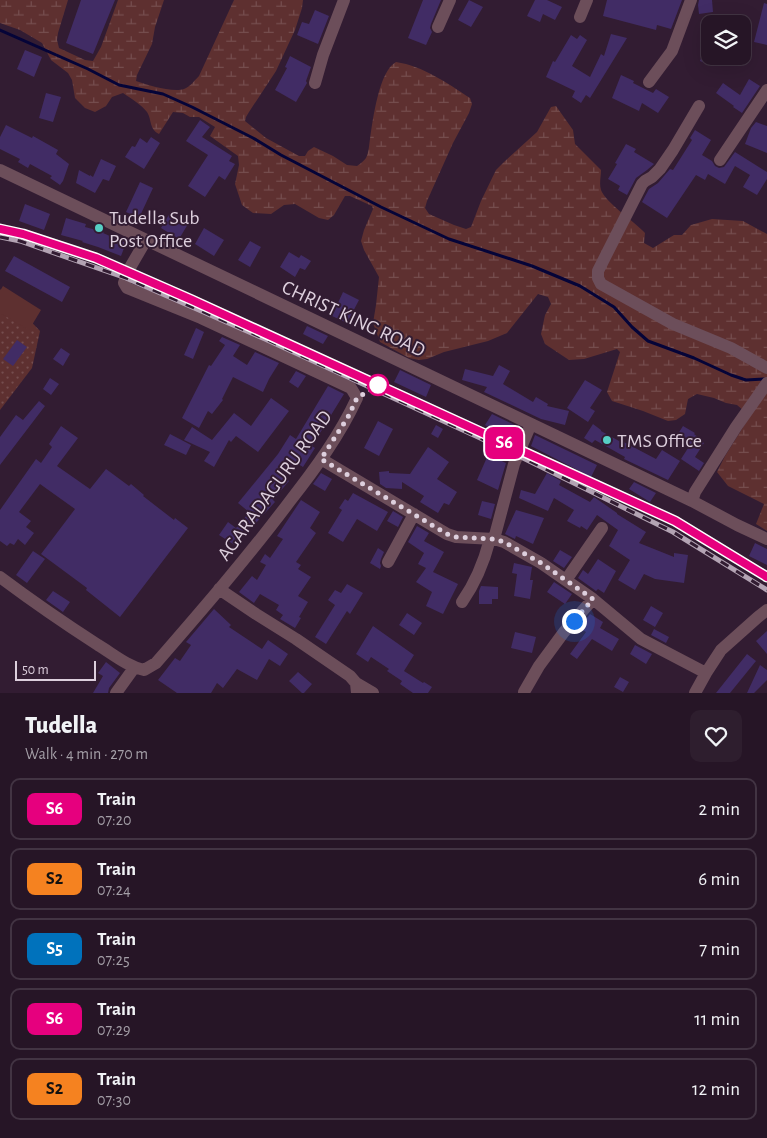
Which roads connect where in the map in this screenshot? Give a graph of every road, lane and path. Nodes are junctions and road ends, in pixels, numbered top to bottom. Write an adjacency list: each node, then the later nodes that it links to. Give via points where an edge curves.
1 (344, 0): 8 (street)
2 (450, 0): 6 (street)
3 (587, 0): 5 (street)
4 (691, 0): 7 (street, via 672,51)
5 (580, 17)
6 (438, 27)
7 (649, 82)
8 (315, 83)
9 (767, 90): 11 (street)
10 (699, 106): 15 (street, via 660,169 642,184 598,271 598,278 601,284 673,324 731,348)
11 (762, 110): 12 (street)
12 (720, 160)
13 (0, 170): 14 (street, CHRIST KING ROAD)
14 (146, 240): 17 (street, CHRIST KING ROAD); 18 (street, AGARADAGURU ROAD, via 128,271 124,283 127,288 201,318 351,388 357,398)
15 (767, 368)
16 (764, 387): 19 (street, via 736,426)
17 (532, 424): 19 (street, CHRIST KING ROAD); 22 (street, via 514,464)
18 (321, 459): 20 (street); 27 (street, AGARADAGURU ROAD)
19 (692, 501): 23 (street, CHRIST KING ROAD)
20 (414, 514): 22 (street, via 456,537); 24 (street)
21 (602, 528): 26 (street)
22 (492, 539): 26 (street, via 504,542); 29 (street, via 473,587)
23 (767, 539)
24 (388, 562)
25 (0, 577): 31 (street)
26 (566, 580): 28 (street)
27 (219, 589): 31 (street, AGARADAGURU ROAD, via 156,663 144,670); 33 (street, via 350,676)
28 (593, 599): 32 (street, via 641,639); 34 (street, via 564,632)
29 (462, 602)
30 (767, 610): 32 (street, via 721,650)
31 (134, 668): 35 (street)
32 (706, 673): 37 (street)
33 (357, 688): 36 (street)
34 (524, 692)
35 (116, 693)
36 (373, 693)
37 (695, 693)

